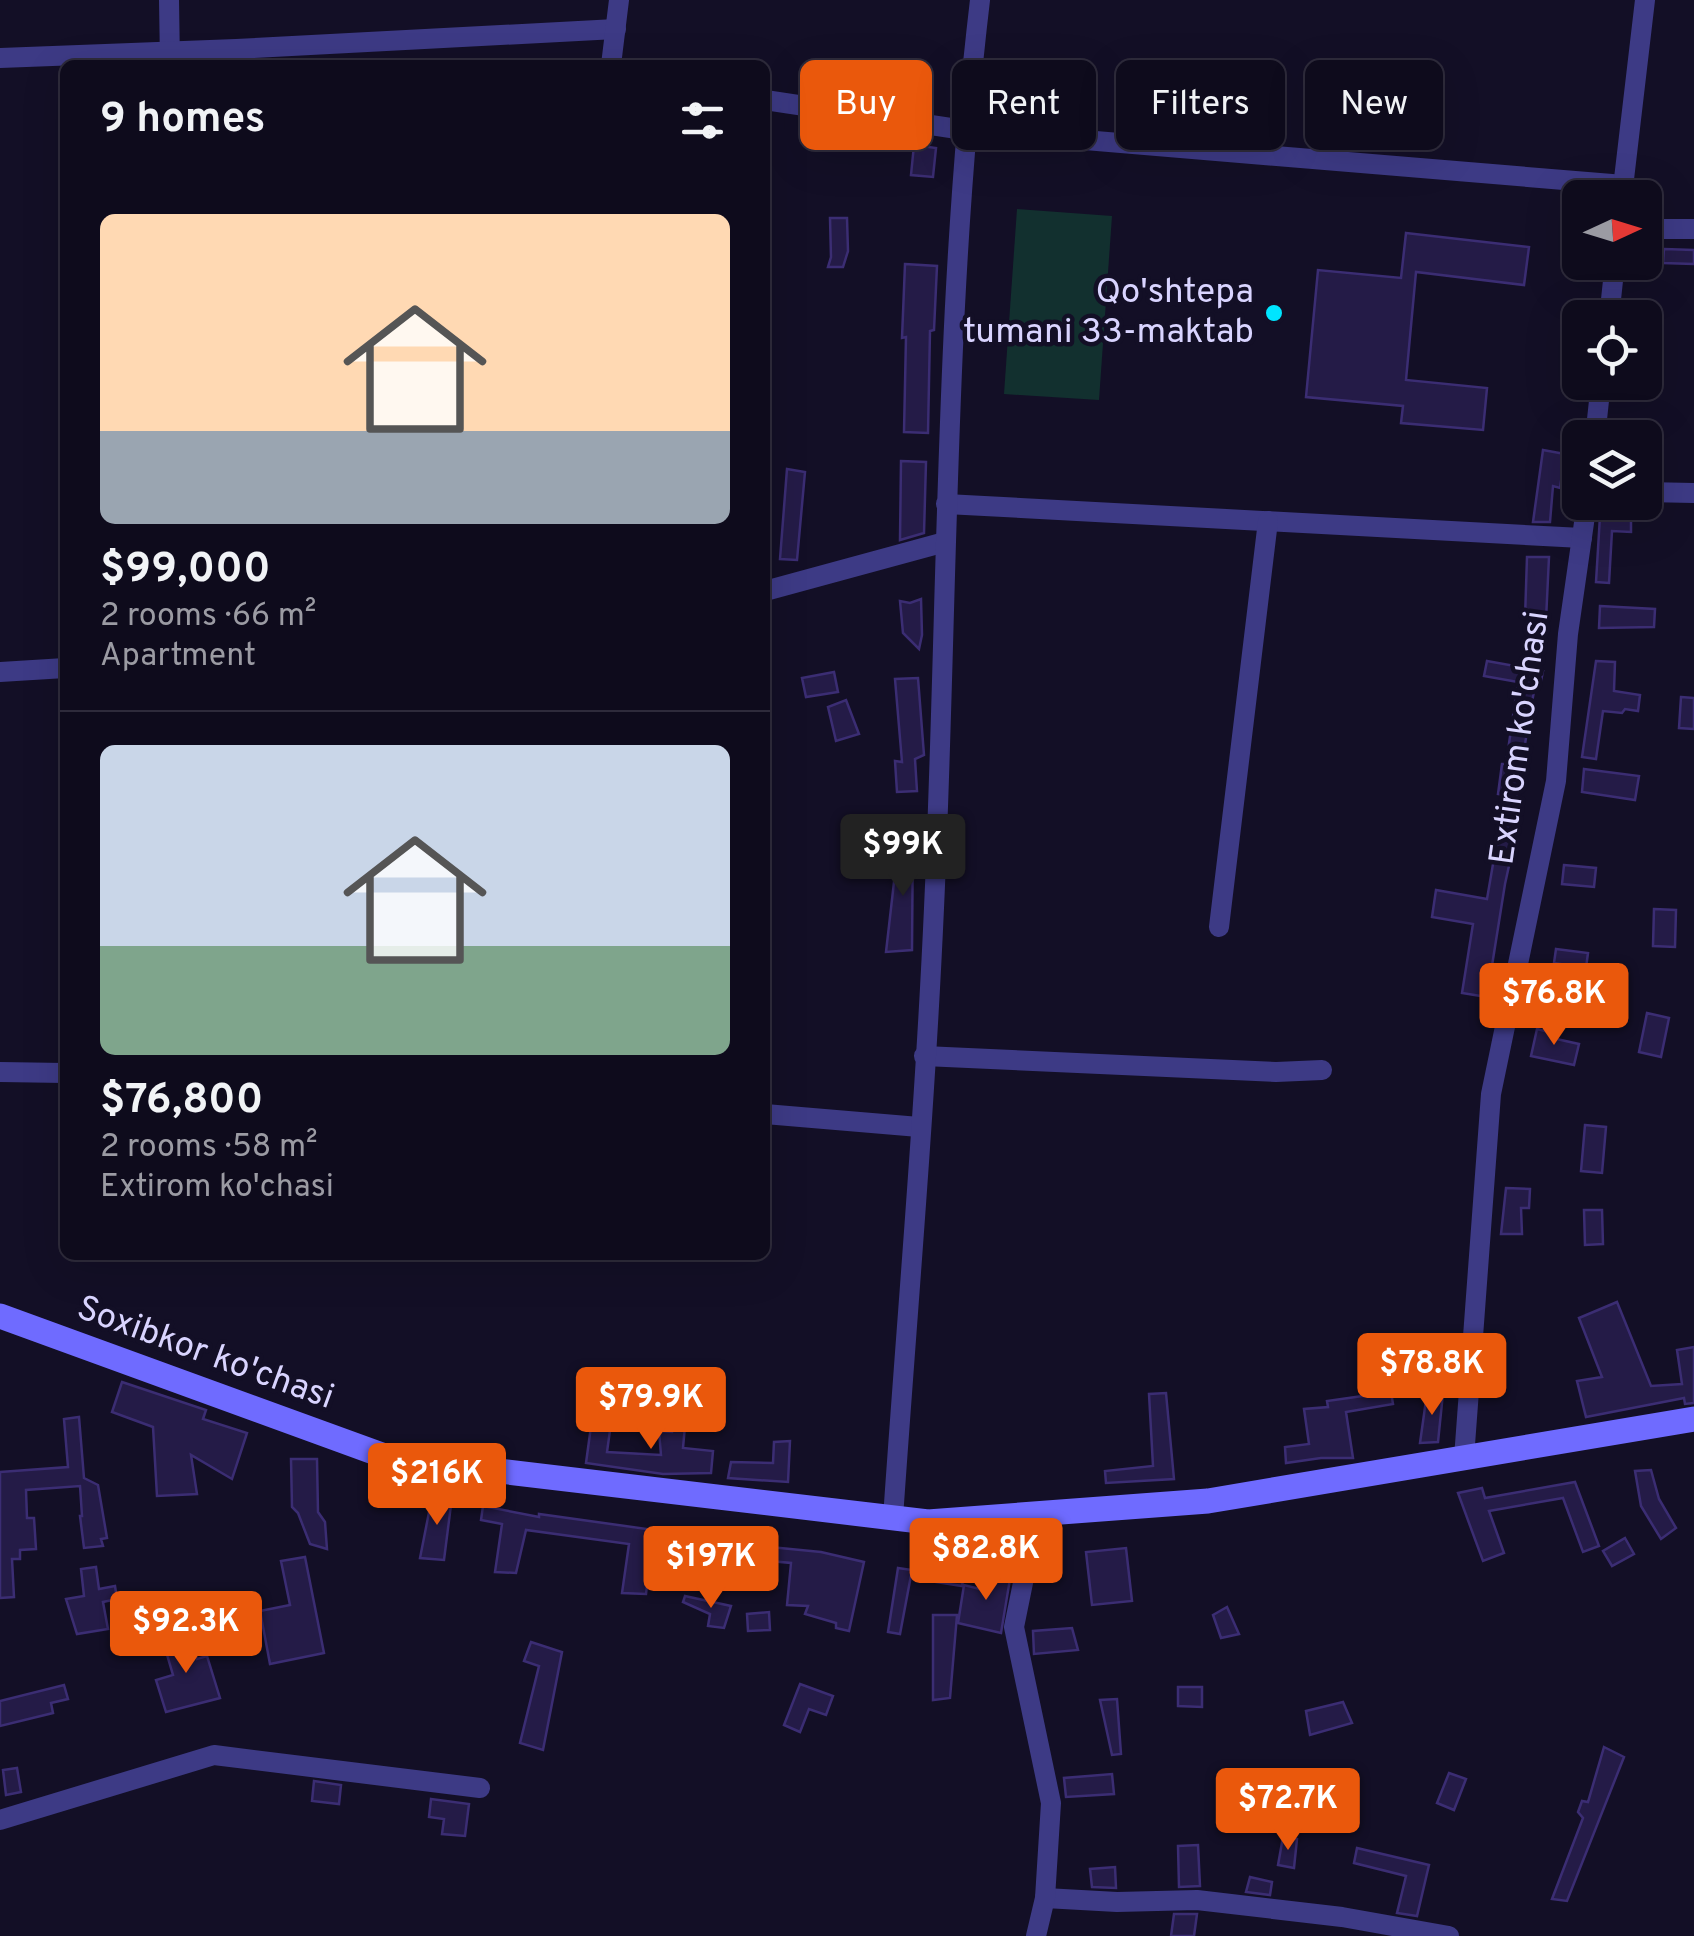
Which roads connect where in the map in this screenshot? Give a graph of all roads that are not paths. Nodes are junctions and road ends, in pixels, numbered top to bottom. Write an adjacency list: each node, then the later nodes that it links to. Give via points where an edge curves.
1 (169, 0): 7 (street)
2 (620, 0): 5 (street)
3 (980, 0): 9 (street)
4 (1644, 0): 14 (street)
5 (616, 28): 7 (street); 8 (street)
6 (0, 58): 7 (street)
7 (170, 58)
8 (613, 60)
9 (973, 60)
10 (770, 101): 11 (street)
11 (952, 128)
12 (1096, 142): 15 (street)
13 (963, 150): 20 (street)
14 (1624, 180)
15 (1562, 185)
16 (1662, 229): 17 (street)
17 (1694, 230)
18 (1662, 492): 19 (street)
19 (1694, 492)
20 (946, 504): 22 (street); 24 (street)
21 (1585, 520): 23 (street, Extirom ko'chasi)
22 (1268, 521): 23 (street); 28 (street)
23 (1582, 538): 37 (street, Extirom ko'chasi, via 1556,780 1491,1094)
24 (945, 542): 25 (street); 29 (street)
25 (770, 590)
26 (60, 668): 27 (street)
27 (0, 672)
28 (1218, 927)
29 (924, 1056): 30 (street); 34 (street)
30 (1322, 1070)
31 (0, 1072): 32 (street)
32 (60, 1073)
33 (770, 1114): 34 (street)
34 (920, 1127): 39 (street)
35 (0, 1316): 39 (main road, Soxibkor ko'chasi, via 390,1458)
36 (1694, 1419): 37 (main road, Soxibkor ko'chasi)
37 (1464, 1458): 38 (main road, Soxibkor ko'chasi, via 1208,1501)
38 (1037, 1514): 39 (main road, Soxibkor ko'chasi); 42 (street, via 1014,1627 1051,1803)
39 (893, 1518)
40 (480, 1788): 41 (street, via 214,1755)
41 (0, 1820)
42 (1045, 1898): 43 (street, via 1196,1900); 44 (street)
43 (1341, 1927): 45 (street)
44 (1036, 1936)
45 (1449, 1936)

